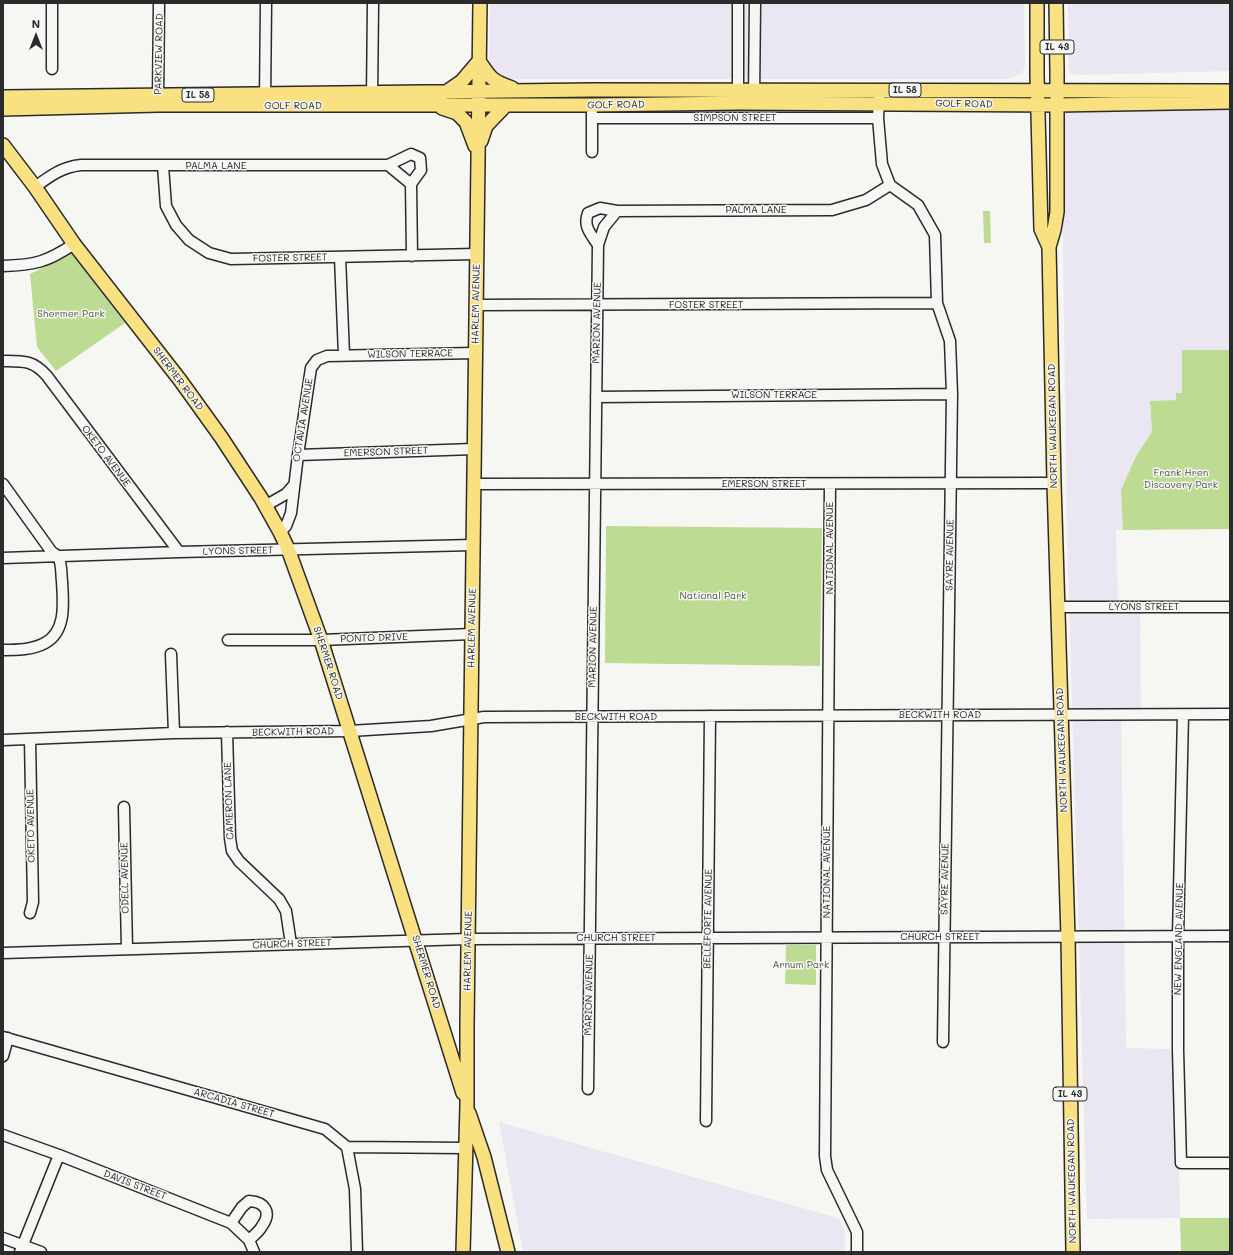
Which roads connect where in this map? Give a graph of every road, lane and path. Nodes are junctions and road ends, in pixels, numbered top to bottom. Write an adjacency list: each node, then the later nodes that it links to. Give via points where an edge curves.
1 (52, 3): 11 (street)
2 (160, 3): 23 (street, PARKVIEW ROAD)
3 (266, 3): 24 (street)
4 (373, 3): 22 (street)
5 (480, 3): 10 (main road, HARLEM AVENUE)
6 (738, 3): 17 (street)
7 (755, 3): 18 (street)
8 (1037, 3): 13 (main road, IL 43)
9 (1056, 3): 14 (main road, IL 43)
10 (479, 61): 12 (main road, via 497,83); 16 (main road, via 462,81); 21 (main road, HARLEM AVENUE)
11 (52, 69)
12 (524, 91): 17 (main road, GOLF ROAD / IL 58, via 592,90); 21 (main road, GOLF ROAD / IL 58)
13 (1037, 91): 14 (main road, GOLF ROAD / IL 58); 20 (main road, GOLF ROAD / IL 58); 29 (main road, IL 43)
14 (1057, 91): 15 (main road, GOLF ROAD); 30 (main road, IL 43)
15 (1230, 91)
16 (446, 92): 21 (main road, GOLF ROAD / IL 58); 22 (main road, GOLF ROAD / IL 58)
17 (738, 96): 18 (main road, GOLF ROAD / IL 58); 28 (main road, GOLF ROAD / IL 58)
18 (754, 96): 20 (main road, GOLF ROAD / IL 58)
19 (3, 97): 23 (main road, GOLF ROAD / IL 58)
20 (879, 97): 29 (main road, GOLF ROAD / IL 58); 33 (street)
21 (479, 98): 26 (main road, GOLF ROAD / IL 58); 27 (main road, GOLF ROAD / IL 58); 35 (main road, HARLEM AVENUE)
22 (372, 99): 24 (main road, GOLF ROAD / IL 58); 26 (main road, GOLF ROAD / IL 58)
23 (158, 100): 24 (main road, GOLF ROAD / IL 58); 31 (main road, GOLF ROAD / IL 58)
24 (265, 100)
25 (1230, 102): 30 (main road, GOLF ROAD)
26 (433, 105): 35 (main road, via 457,112 466,122)
27 (506, 105): 28 (main road, GOLF ROAD / IL 58); 35 (main road, via 486,126)
28 (592, 105): 32 (street)
29 (1038, 105): 30 (main road, GOLF ROAD); 45 (main road, NORTH WAUKEGAN ROAD / IL 43, via 1041,229)
30 (1057, 105): 45 (main road, NORTH WAUKEGAN ROAD / IL 43, via 1057,212)
31 (3, 109)
32 (592, 118): 33 (street, SIMPSON STREET); 36 (street)
33 (878, 118): 40 (street, via 882,164)
34 (3, 145): 41 (main road, SHERMER ROAD)
35 (478, 152): 46 (main road, HARLEM AVENUE)
36 (592, 152)
37 (388, 165): 38 (street, PALMA LANE); 39 (street); 39 (street, via 411,154 420,158 421,170)
38 (163, 166): 41 (street, PALMA LANE, via 71,166 61,169); 48 (street, FOSTER STREET, via 166,206 176,225 189,240 210,253 231,259)
39 (411, 184): 47 (street)
40 (890, 185): 42 (street, PALMA LANE, via 866,200 832,210); 50 (street, SAYRE AVENUE, via 918,205 935,235)
41 (35, 187): 43 (main road, SHERMER ROAD)
42 (617, 211): 44 (street, MARION AVENUE, via 604,227); 44 (street, PALMA LANE, via 600,208 588,213 585,221)
43 (74, 244): 49 (street, via 51,259 30,265); 67 (main road, SHERMER ROAD, via 180,380 221,437)
44 (598, 245): 52 (street, MARION AVENUE)
45 (1049, 247): 65 (main road, NORTH WAUKEGAN ROAD / IL 43)
46 (477, 254): 47 (street, FOSTER STREET); 51 (main road, HARLEM AVENUE)
47 (412, 256): 48 (street, FOSTER STREET)
48 (340, 257): 54 (street)
49 (3, 266)
50 (937, 303): 52 (street, FOSTER STREET); 56 (street, SAYRE AVENUE, via 950,341)
51 (476, 305): 52 (street, FOSTER STREET); 53 (main road, HARLEM AVENUE)
52 (597, 305): 57 (street, MARION AVENUE)
53 (475, 353): 54 (street, WILSON TERRACE); 58 (main road, HARLEM AVENUE)
54 (344, 355): 59 (street, OCTAVIA AVENUE, via 327,356 317,360 311,368)
55 (3, 361): 71 (street, OKETO AVENUE, via 31,362 40,368)
56 (952, 394): 57 (street, WILSON TERRACE); 60 (street, SAYRE AVENUE)
57 (596, 397): 63 (street, MARION AVENUE)
58 (474, 449): 59 (street, EMERSON STREET); 62 (main road, HARLEM AVENUE)
59 (298, 455): 66 (street, OCTAVIA AVENUE)
60 (951, 483): 64 (street, EMERSON STREET); 65 (street, EMERSON STREET); 82 (street, SAYRE AVENUE)
61 (3, 484): 72 (street)
62 (474, 484): 63 (street, EMERSON STREET); 69 (main road, HARLEM AVENUE)
63 (595, 484): 64 (street, EMERSON STREET); 87 (street, MARION AVENUE)
64 (830, 484): 86 (street, NATIONAL AVENUE)
65 (1054, 484): 75 (main road, NORTH WAUKEGAN ROAD / IL 43)
66 (293, 486): 67 (street, via 286,494); 68 (street, OCTAVIA AVENUE, via 290,512 286,526)
67 (265, 506): 68 (main road, SHERMER ROAD)
68 (280, 532): 70 (main road, SHERMER ROAD)
69 (473, 545): 70 (street, LYONS STREET); 76 (main road, HARLEM AVENUE)
70 (288, 549): 71 (street, LYONS STREET); 78 (main road, SHERMER ROAD)
71 (179, 552): 72 (street, LYONS STREET)
72 (58, 557): 73 (street, LYONS STREET); 79 (street, via 63,607 56,640 29,648)
73 (3, 558)
74 (1230, 606): 75 (street, LYONS STREET)
75 (1058, 607): 83 (main road, NORTH WAUKEGAN ROAD / IL 43)
76 (472, 634): 78 (street, PONTO DRIVE); 88 (main road, HARLEM AVENUE)
77 (228, 640): 78 (street, PONTO DRIVE)
78 (321, 640): 89 (main road, SHERMER ROAD)
79 (3, 650)
80 (171, 654): 91 (street)
81 (1230, 714): 84 (street, BECKWITH ROAD)
82 (947, 715): 83 (street, BECKWITH ROAD); 86 (street, BECKWITH ROAD); 98 (street, SAYRE AVENUE)
83 (1061, 715): 84 (street, BECKWITH ROAD); 99 (main road, NORTH WAUKEGAN ROAD / IL 43)
84 (1183, 715): 96 (street, NEW ENGLAND AVENUE)
85 (710, 716): 86 (street, BECKWITH ROAD); 87 (street, BECKWITH ROAD); 102 (street, BELLEFORTE AVENUE)
86 (828, 716): 103 (street, NATIONAL AVENUE)
87 (592, 717): 88 (street, BECKWITH ROAD); 101 (street, MARION AVENUE)
88 (470, 719): 89 (street, BECKWITH ROAD, via 431,726); 100 (main road, HARLEM AVENUE)
89 (350, 731): 90 (street, BECKWITH ROAD); 104 (main road, SHERMER ROAD)
90 (227, 732): 91 (street, BECKWITH ROAD); 105 (street, CAMERON LANE, via 232,851 279,899 286,911)
91 (174, 733): 92 (street, BECKWITH ROAD)
92 (30, 739): 93 (street, BECKWITH ROAD); 95 (street, OKETO AVENUE, via 33,902)
93 (3, 740)
94 (124, 807): 106 (street, ODELL AVENUE)
95 (30, 913)
96 (1178, 936): 97 (street, CHURCH STREET); 99 (street, CHURCH STREET); 118 (street, NEW ENGLAND AVENUE, via 1181,1164)
97 (1230, 936)
98 (944, 937): 99 (street, CHURCH STREET); 103 (street, CHURCH STREET); 109 (street, SAYRE AVENUE)
99 (1068, 937): 129 (main road, NORTH WAUKEGAN ROAD / IL 43)
100 (468, 938): 101 (street, CHURCH STREET); 104 (street, CHURCH STREET); 112 (main road, HARLEM AVENUE)
101 (590, 938): 102 (street, CHURCH STREET); 111 (street, MARION AVENUE)
102 (708, 938): 103 (street, CHURCH STREET); 113 (street, BELLEFORTE AVENUE)
103 (827, 938): 128 (street, NATIONAL AVENUE, via 826,1164 857,1232)
104 (416, 940): 105 (street, CHURCH STREET); 112 (main road, SHERMER ROAD)
105 (291, 944): 106 (street, CHURCH STREET)
106 (127, 949): 107 (street, CHURCH STREET)
107 (3, 953)
108 (6, 1038): 110 (street); 115 (street, ARCADIA STREET, via 325,1129)
109 (943, 1042)
110 (3, 1056)
111 (588, 1089)
112 (467, 1105): 116 (main road, HARLEM AVENUE); 127 (main road, SHERMER ROAD, via 484,1157)
113 (706, 1121)
114 (3, 1135): 117 (street, DAVIS STREET)
115 (348, 1147): 116 (street); 125 (street, via 355,1190)
116 (465, 1148): 126 (main road, HARLEM AVENUE)
117 (59, 1155): 119 (street, DAVIS STREET); 122 (street)
118 (1230, 1163)
119 (230, 1223): 121 (street, DAVIS STREET); 121 (street, via 249,1201 264,1205 265,1221)
120 (3, 1238): 122 (street)
121 (248, 1240): 124 (street, DAVIS STREET)
122 (21, 1248): 123 (street)
123 (41, 1252)
124 (254, 1252)
125 (357, 1252)
126 (463, 1252)
127 (508, 1252)
128 (858, 1252)
129 (1073, 1252)

